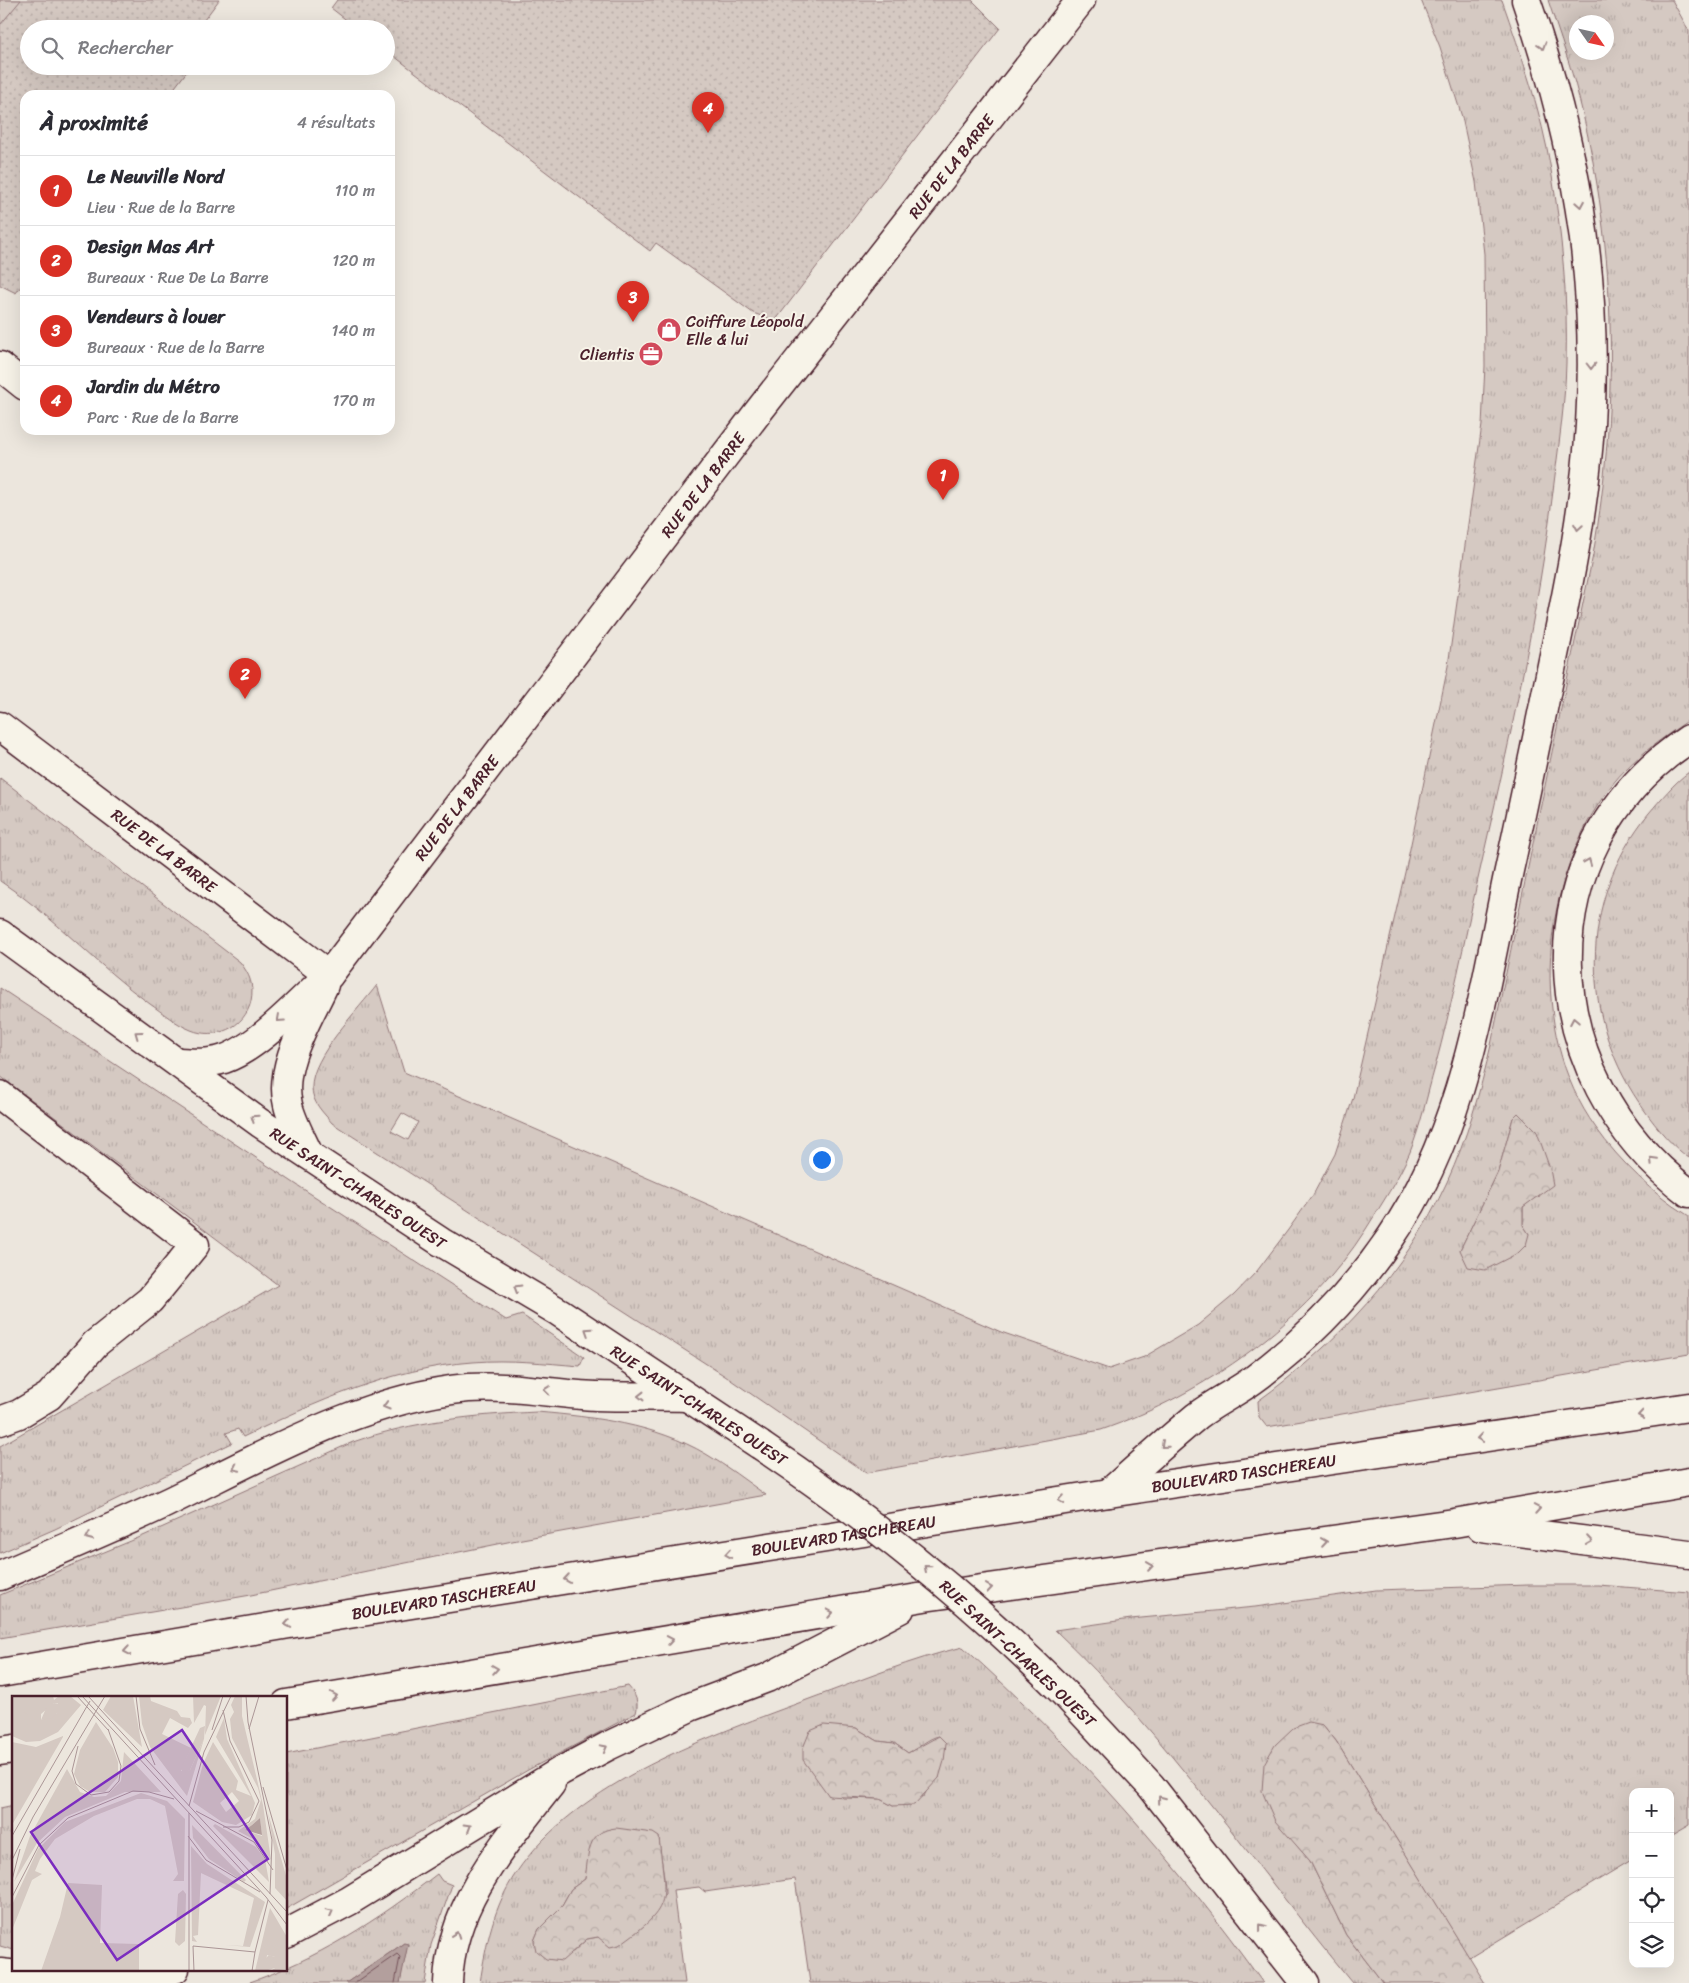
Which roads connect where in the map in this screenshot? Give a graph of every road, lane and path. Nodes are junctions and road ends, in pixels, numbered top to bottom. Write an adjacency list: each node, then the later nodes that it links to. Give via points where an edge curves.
1 (1081, 0): 8 (main road, RUE DE LA BARRE, via 758,412)
2 (1526, 0): 17 (main road, one-way to 17, via 1564,123 1581,210 1590,301 1590,422 1581,510 1561,622 1480,1008 1457,1098 1439,1148 1410,1208 1347,1295 1286,1355 1201,1413)
3 (0, 366): 4 (main road)
4 (20, 382)
5 (0, 726): 8 (main road, RUE DE LA BARRE)
6 (1689, 738): 12 (main road, one-way to 6, via 1666,1174 1630,1134 1596,1083 1575,1028 1567,974 1567,947 1577,892 1587,862 1622,802 1650,769)
7 (0, 934): 9 (main road, RUE SAINT-CHARLES OUEST, one-way to 7)
8 (329, 974): 9 (main road, RUE DE LA BARRE, one-way to 9, via 257,1041 242,1050 216,1061); 11 (main road, RUE DE LA BARRE, via 291,1057 286,1078 288,1105)
9 (178, 1062): 11 (main road, RUE SAINT-CHARLES OUEST, one-way to 9)
10 (0, 1095): 15 (main road, via 195,1245 150,1300 95,1344 49,1396)
11 (309, 1155): 13 (main road, RUE SAINT-CHARLES OUEST, one-way to 11)
12 (1689, 1193)
13 (687, 1396): 20 (main road, one-way to 20, via 595,1396 530,1388 484,1388 400,1402 296,1440 146,1512); 29 (main road, RUE SAINT-CHARLES OUEST, one-way to 13, bridge, via 1150,1786 1066,1695 1004,1635 897,1543 814,1481)
14 (1689, 1407): 17 (main road, BOULEVARD TASCHEREAU, one-way to 17)
15 (0, 1421)
16 (1689, 1482): 18 (main road, one-way to 16)
17 (1109, 1492): 22 (main road, BOULEVARD TASCHEREAU, one-way to 22)
18 (1454, 1523): 19 (main road, one-way to 19); 21 (main road, one-way to 18)
19 (1689, 1554)
20 (0, 1576)
21 (924, 1597): 23 (main road, one-way to 21); 24 (main road, one-way to 21, via 666,1718 767,1678)
22 (0, 1673)
23 (288, 1704)
24 (561, 1771): 25 (main road, one-way to 24, via 349,1901); 28 (main road, one-way to 24, via 453,1944 477,1884 493,1858)
25 (288, 1933)
26 (169, 1970): 27 (main road, via 103,1978 41,1977)
27 (0, 1972)
28 (448, 1983)
29 (1305, 1983)

